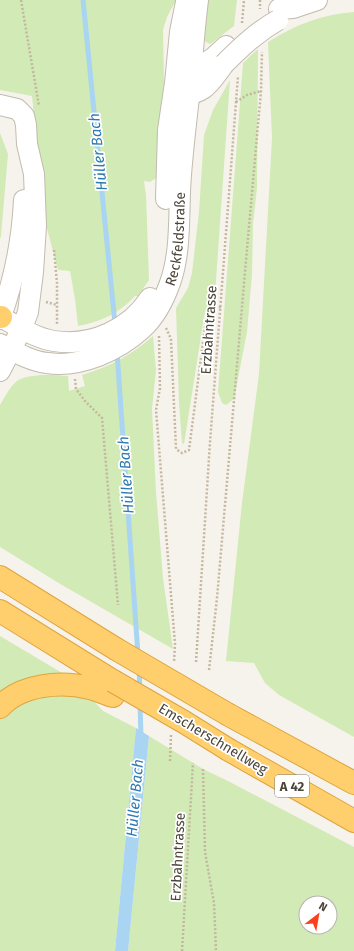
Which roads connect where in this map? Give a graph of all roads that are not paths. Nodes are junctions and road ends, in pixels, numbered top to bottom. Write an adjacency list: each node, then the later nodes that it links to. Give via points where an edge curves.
1 (186, 0): 4 (street, Reckfeldstraße, via 180,32)
2 (198, 0): 4 (street, Reckfeldstraße)
3 (317, 0): 4 (street, via 293,8 279,9 261,17 230,60 213,58)
4 (182, 86): 10 (street, Reckfeldstraße, via 176,261 170,282 146,317 123,343 108,351)
5 (0, 105): 6 (street, Reckfeldstraße, via 17,109 24,116)
6 (27, 144): 7 (street, Reckfeldstraße, via 23,222 12,281); 8 (street, Reckfeldstraße, via 34,174 36,226 28,312)
7 (0, 317): 8 (street, Reckfeldstraße)
8 (22, 328): 9 (street, Reckfeldstraße); 10 (street, Reckfeldstraße, via 54,341 77,342)
9 (6, 347): 10 (street, Reckfeldstraße, via 31,359 47,363 68,363); 11 (street, Reckfeldstraße)
10 (92, 349)
11 (0, 371)
12 (0, 577): 16 (highway, Emscherschnellweg / A 42, bridge, via 229,715)
13 (0, 611): 14 (highway)
14 (113, 689): 15 (highway, via 64,684 38,687 16,695); 17 (highway, Emscherschnellweg / A 42, bridge, via 167,725 177,726 229,750)
15 (0, 707)
16 (354, 783)
17 (354, 821)

